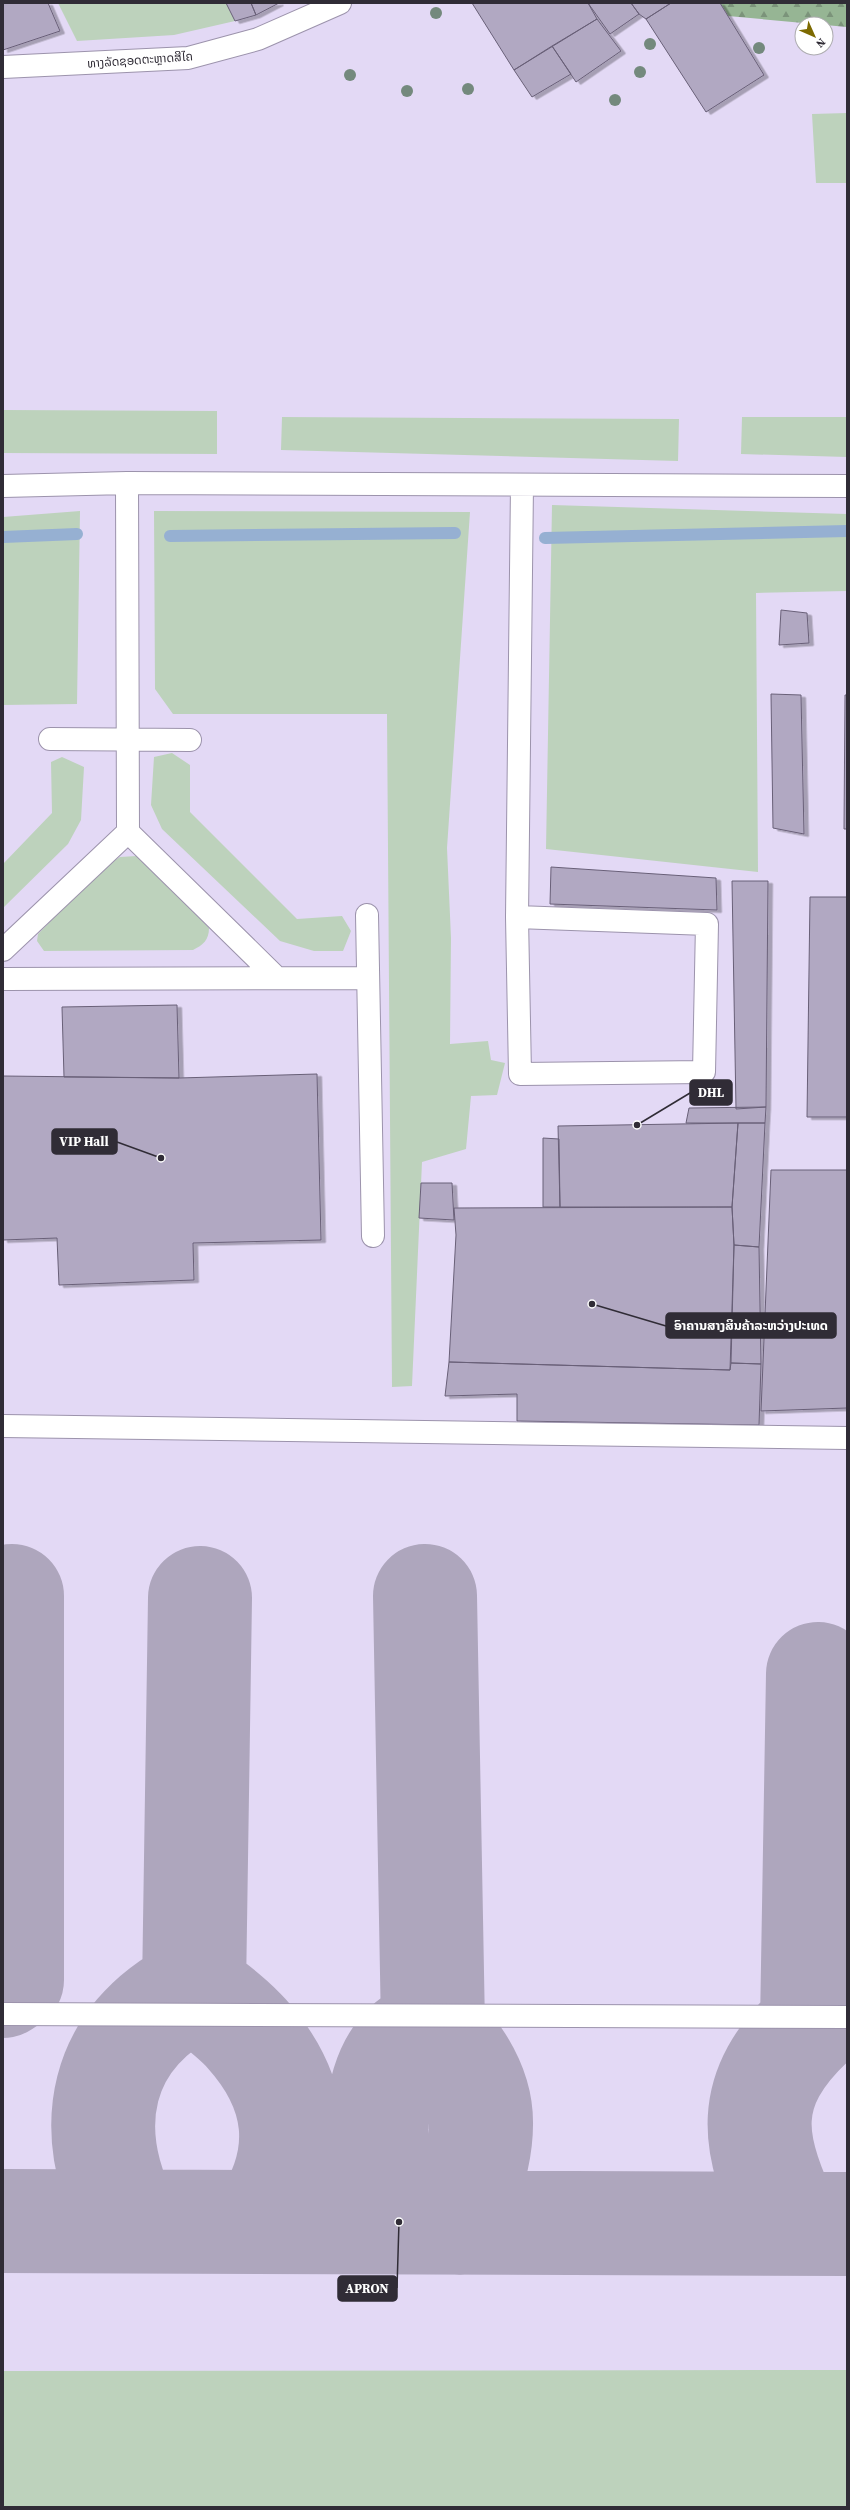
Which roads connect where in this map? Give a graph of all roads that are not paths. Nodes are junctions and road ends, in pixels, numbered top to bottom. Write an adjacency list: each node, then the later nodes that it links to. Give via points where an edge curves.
1 (340, 3): 2 (street, ທາງລັດຊອດຕະຫຼາດສີໄຄ, via 258,39 188,58)
2 (3, 67)
3 (127, 483): 4 (street); 5 (street); 8 (street)
4 (522, 485): 6 (street); 12 (street)
5 (3, 486)
6 (847, 486)
7 (50, 739): 8 (street)
8 (128, 740): 9 (street); 10 (street)
9 (190, 740)
10 (128, 832): 13 (street); 14 (street)
11 (367, 915): 15 (street)
12 (517, 917): 12 (street, via 707,924 704,1072 520,1074)
13 (3, 950)
14 (277, 978): 15 (street); 16 (street)
15 (368, 978): 17 (street)
16 (3, 979)
17 (373, 1236)
18 (3, 1426): 19 (street)
19 (847, 1438)
20 (3, 2014): 21 (street)
21 (847, 2017)

